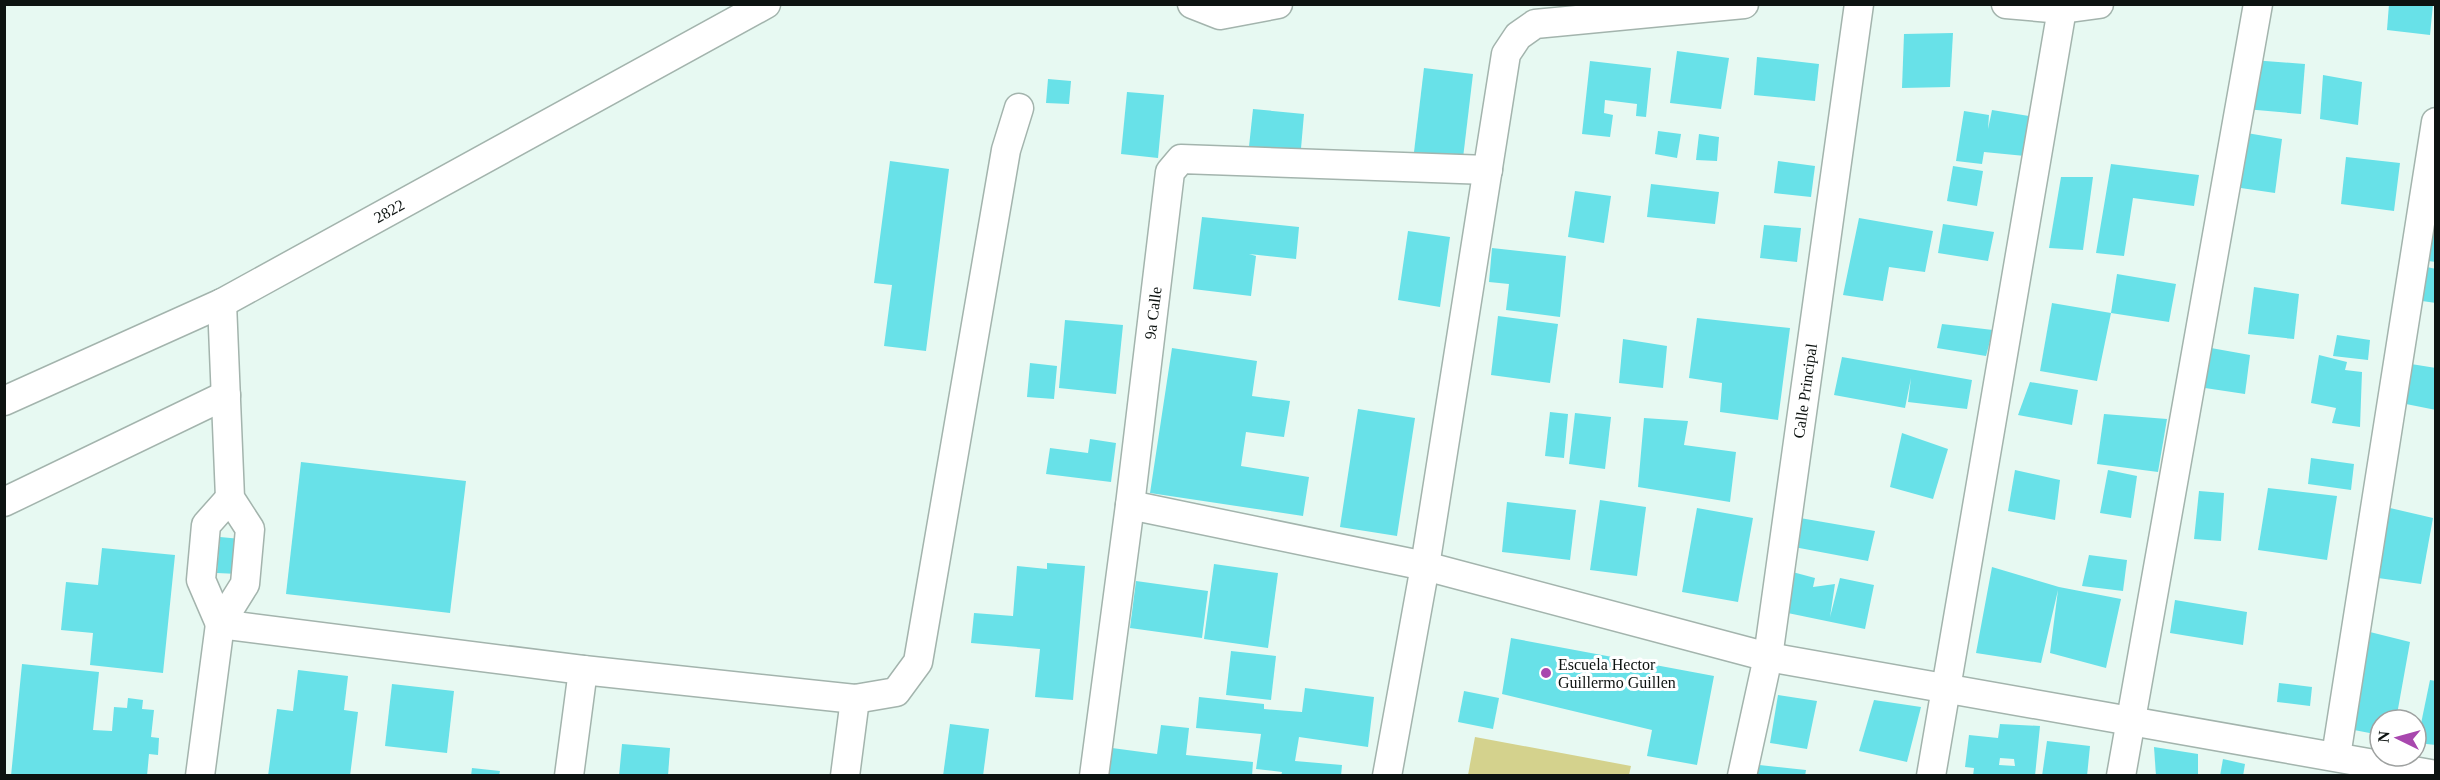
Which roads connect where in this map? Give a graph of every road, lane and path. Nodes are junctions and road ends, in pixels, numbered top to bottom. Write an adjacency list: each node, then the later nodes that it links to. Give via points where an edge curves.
1 (766, 4): 13 (street, 2822)
2 (1192, 4): 3 (street, via 1220,15)
3 (1278, 4)
4 (1744, 4): 12 (street, via 1535,24 1518,36 1506,54)
5 (1859, 4): 21 (street, Calle Principal)
6 (2006, 4): 9 (street)
7 (2099, 4): 9 (street)
8 (2258, 4): 25 (street)
9 (2062, 9): 23 (street)
10 (1019, 108): 24 (street, via 1006,150 918,662 896,692)
11 (2436, 122): 26 (street)
12 (1488, 170): 18 (street, 9a Calle, via 1181,159 1170,172); 19 (street)
13 (222, 303): 14 (street); 15 (street, 2822)
14 (226, 395): 16 (street); 17 (street)
15 (4, 401)
16 (230, 498): 20 (street, via 206,525 201,580); 20 (street, via 250,529 245,584)
17 (4, 502)
18 (1130, 505): 19 (street); 31 (street, 9a Calle)
19 (1425, 566): 21 (street); 32 (street)
20 (220, 624): 22 (street); 28 (street)
21 (1768, 657): 23 (street); 33 (street, Calle Principal)
22 (583, 670): 24 (street); 29 (street)
23 (1946, 688): 25 (street); 34 (street)
24 (855, 699): 30 (street)
25 (2129, 721): 26 (street); 35 (street)
26 (2336, 756): 27 (street)
27 (2436, 775)
28 (200, 776)
29 (569, 776)
30 (845, 776)
31 (1094, 776)
32 (1387, 776)
33 (1742, 776)
34 (1931, 776)
35 (2121, 776)

